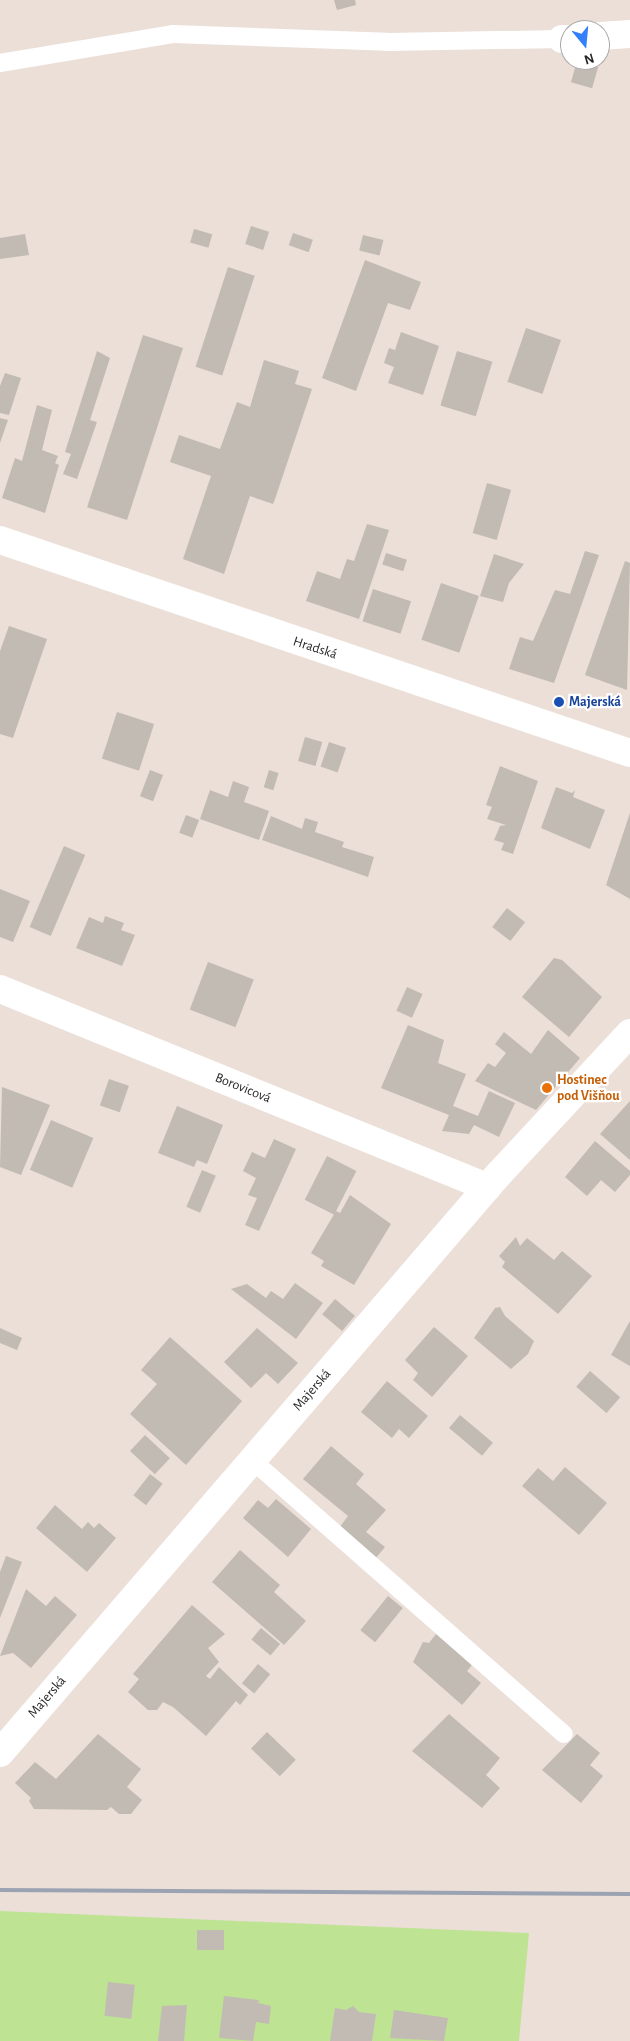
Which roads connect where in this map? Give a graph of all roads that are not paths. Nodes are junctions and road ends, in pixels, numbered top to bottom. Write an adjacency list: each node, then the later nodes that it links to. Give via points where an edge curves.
1 (630, 34): 2 (street)
2 (610, 35)
3 (560, 39): 4 (lane, via 387,42 173,34)
4 (0, 63)
5 (0, 540): 6 (street, Hradská)
6 (630, 753)
7 (0, 989): 9 (street, Borovicová)
8 (630, 1033): 9 (street, Majerská)
9 (487, 1187): 10 (street, Majerská)
10 (252, 1460): 11 (street, Majerská); 12 (lane)
11 (9, 1727): 13 (street, Majerská)
12 (564, 1734)
13 (0, 1753)

